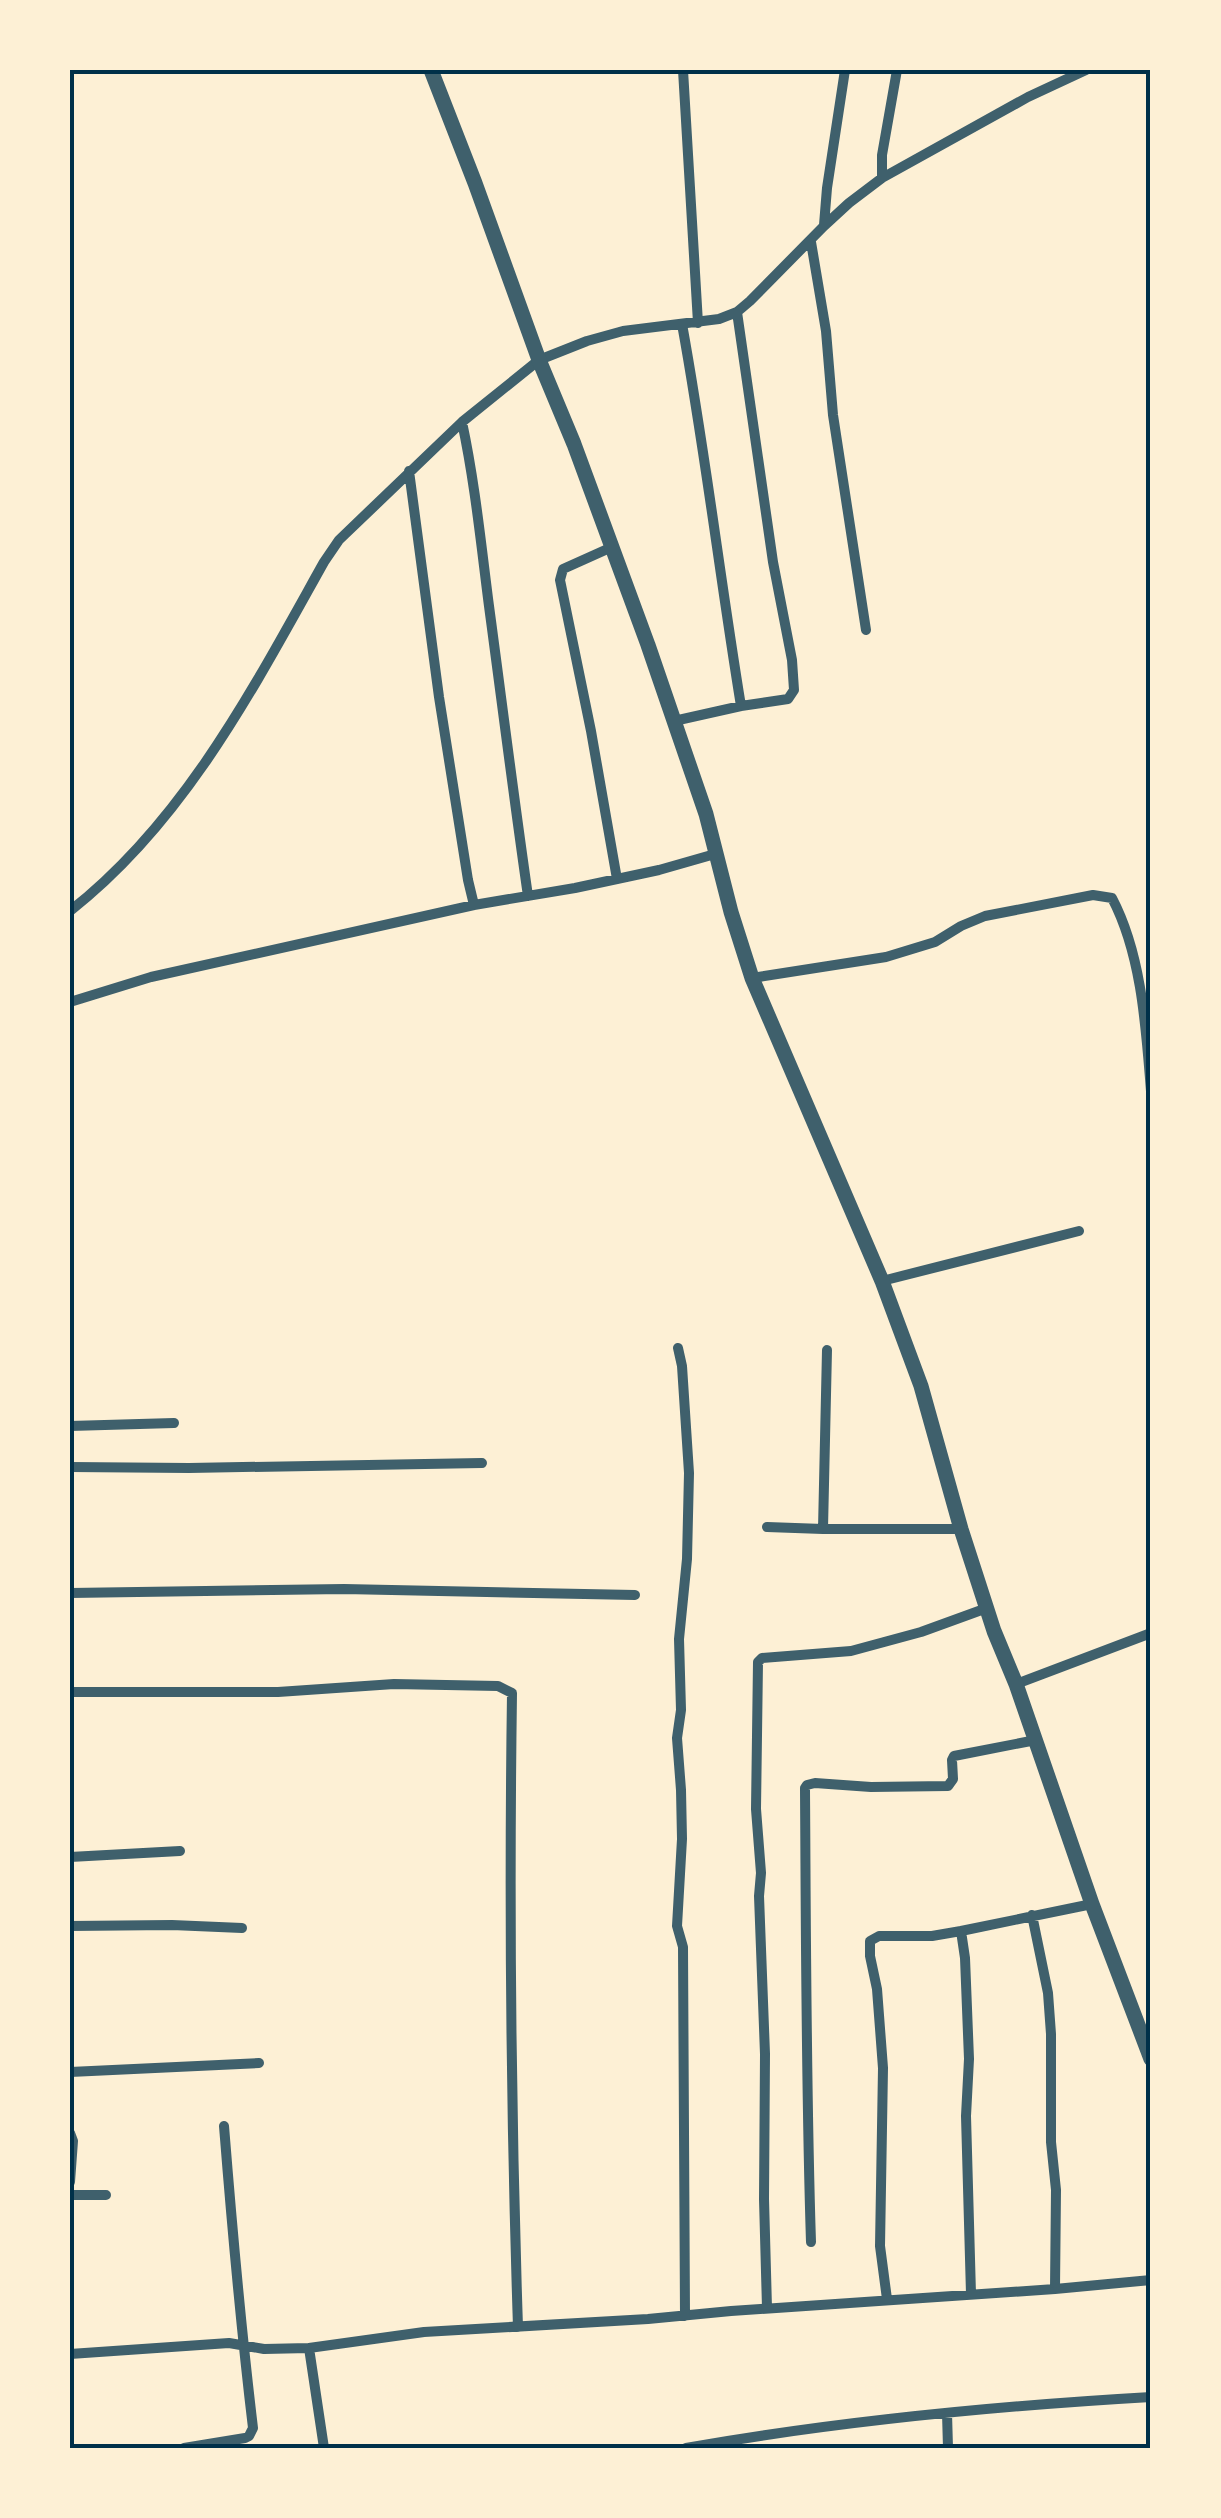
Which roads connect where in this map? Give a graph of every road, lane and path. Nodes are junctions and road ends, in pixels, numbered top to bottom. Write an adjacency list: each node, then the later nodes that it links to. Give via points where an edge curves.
1 (431, 70): 12 (street)
2 (683, 70): 10 (street)
3 (845, 70): 7 (street)
4 (897, 70): 6 (street)
5 (1086, 70): 6 (street)
6 (882, 178): 7 (street)
7 (824, 226): 8 (street)
8 (811, 242): 9 (street); 16 (street)
9 (736, 312): 10 (street); 17 (street, via 794,680 788,699)
10 (698, 322): 11 (street)
11 (682, 324): 12 (street, via 623,331); 17 (street)
12 (539, 360): 13 (street); 15 (street)
13 (462, 422): 14 (street); 21 (street)
14 (409, 471): 22 (street); 23 (street, via 339,540 230,725 175,803 138,848)
15 (612, 547): 18 (street); 20 (street, via 563,569 560,580)
16 (866, 630)
17 (741, 706): 18 (street)
18 (674, 720): 19 (street)
19 (715, 854): 20 (street); 24 (street)
20 (617, 879): 21 (street)
21 (528, 896): 22 (street)
22 (474, 905): 25 (street, via 151,977)
23 (70, 910)
24 (752, 978): 26 (street, via 886,957 985,916 1103,895 1119,912 1135,966); 28 (street)
25 (70, 1002)
26 (1151, 1091)
27 (1079, 1231): 28 (street)
28 (882, 1281): 37 (street, via 922,1386)
29 (678, 1348): 66 (street, via 689,1473 677,1738)
30 (826, 1350): 36 (street)
31 (174, 1423): 32 (street)
32 (70, 1426)
33 (482, 1463): 34 (street)
34 (70, 1467)
35 (768, 1526): 36 (street)
36 (823, 1529): 37 (street)
37 (962, 1529): 40 (street)
38 (70, 1592): 39 (street)
39 (635, 1595)
40 (987, 1608): 42 (street); 65 (street, via 851,1651 758,1662)
41 (1151, 1633): 42 (street)
42 (1016, 1684): 44 (street)
43 (70, 1692): 67 (street, via 278,1692 394,1684 498,1686 512,1693)
44 (1036, 1740): 47 (street); 60 (street, via 954,1756 948,1786 805,1788)
45 (180, 1850): 46 (street)
46 (70, 1858)
47 (1092, 1904): 48 (street); 52 (street)
48 (1032, 1915): 51 (street); 62 (street, via 1050,2020)
49 (70, 1926): 50 (street)
50 (242, 1928)
51 (961, 1931): 63 (street); 64 (street, via 870,1941 883,2068 880,2246)
52 (1151, 2058)
53 (258, 2064): 54 (street)
54 (70, 2072)
55 (224, 2126): 68 (street)
56 (70, 2133): 57 (street)
57 (70, 2182)
58 (70, 2195): 59 (street)
59 (106, 2195)
60 (812, 2242)
61 (1151, 2280): 62 (street)
62 (1055, 2289): 63 (street)
63 (971, 2294): 64 (street)
64 (887, 2299): 65 (street)
65 (767, 2308): 66 (street)
66 (685, 2316): 67 (street)
67 (518, 2327): 69 (street)
68 (243, 2346): 69 (street); 70 (street); 73 (street, via 250,2436)
69 (309, 2348): 74 (street)
70 (70, 2354)
71 (1151, 2397): 72 (street)
72 (947, 2413): 75 (street); 76 (street)
73 (184, 2448)
74 (324, 2448)
75 (686, 2448)
76 (948, 2448)

